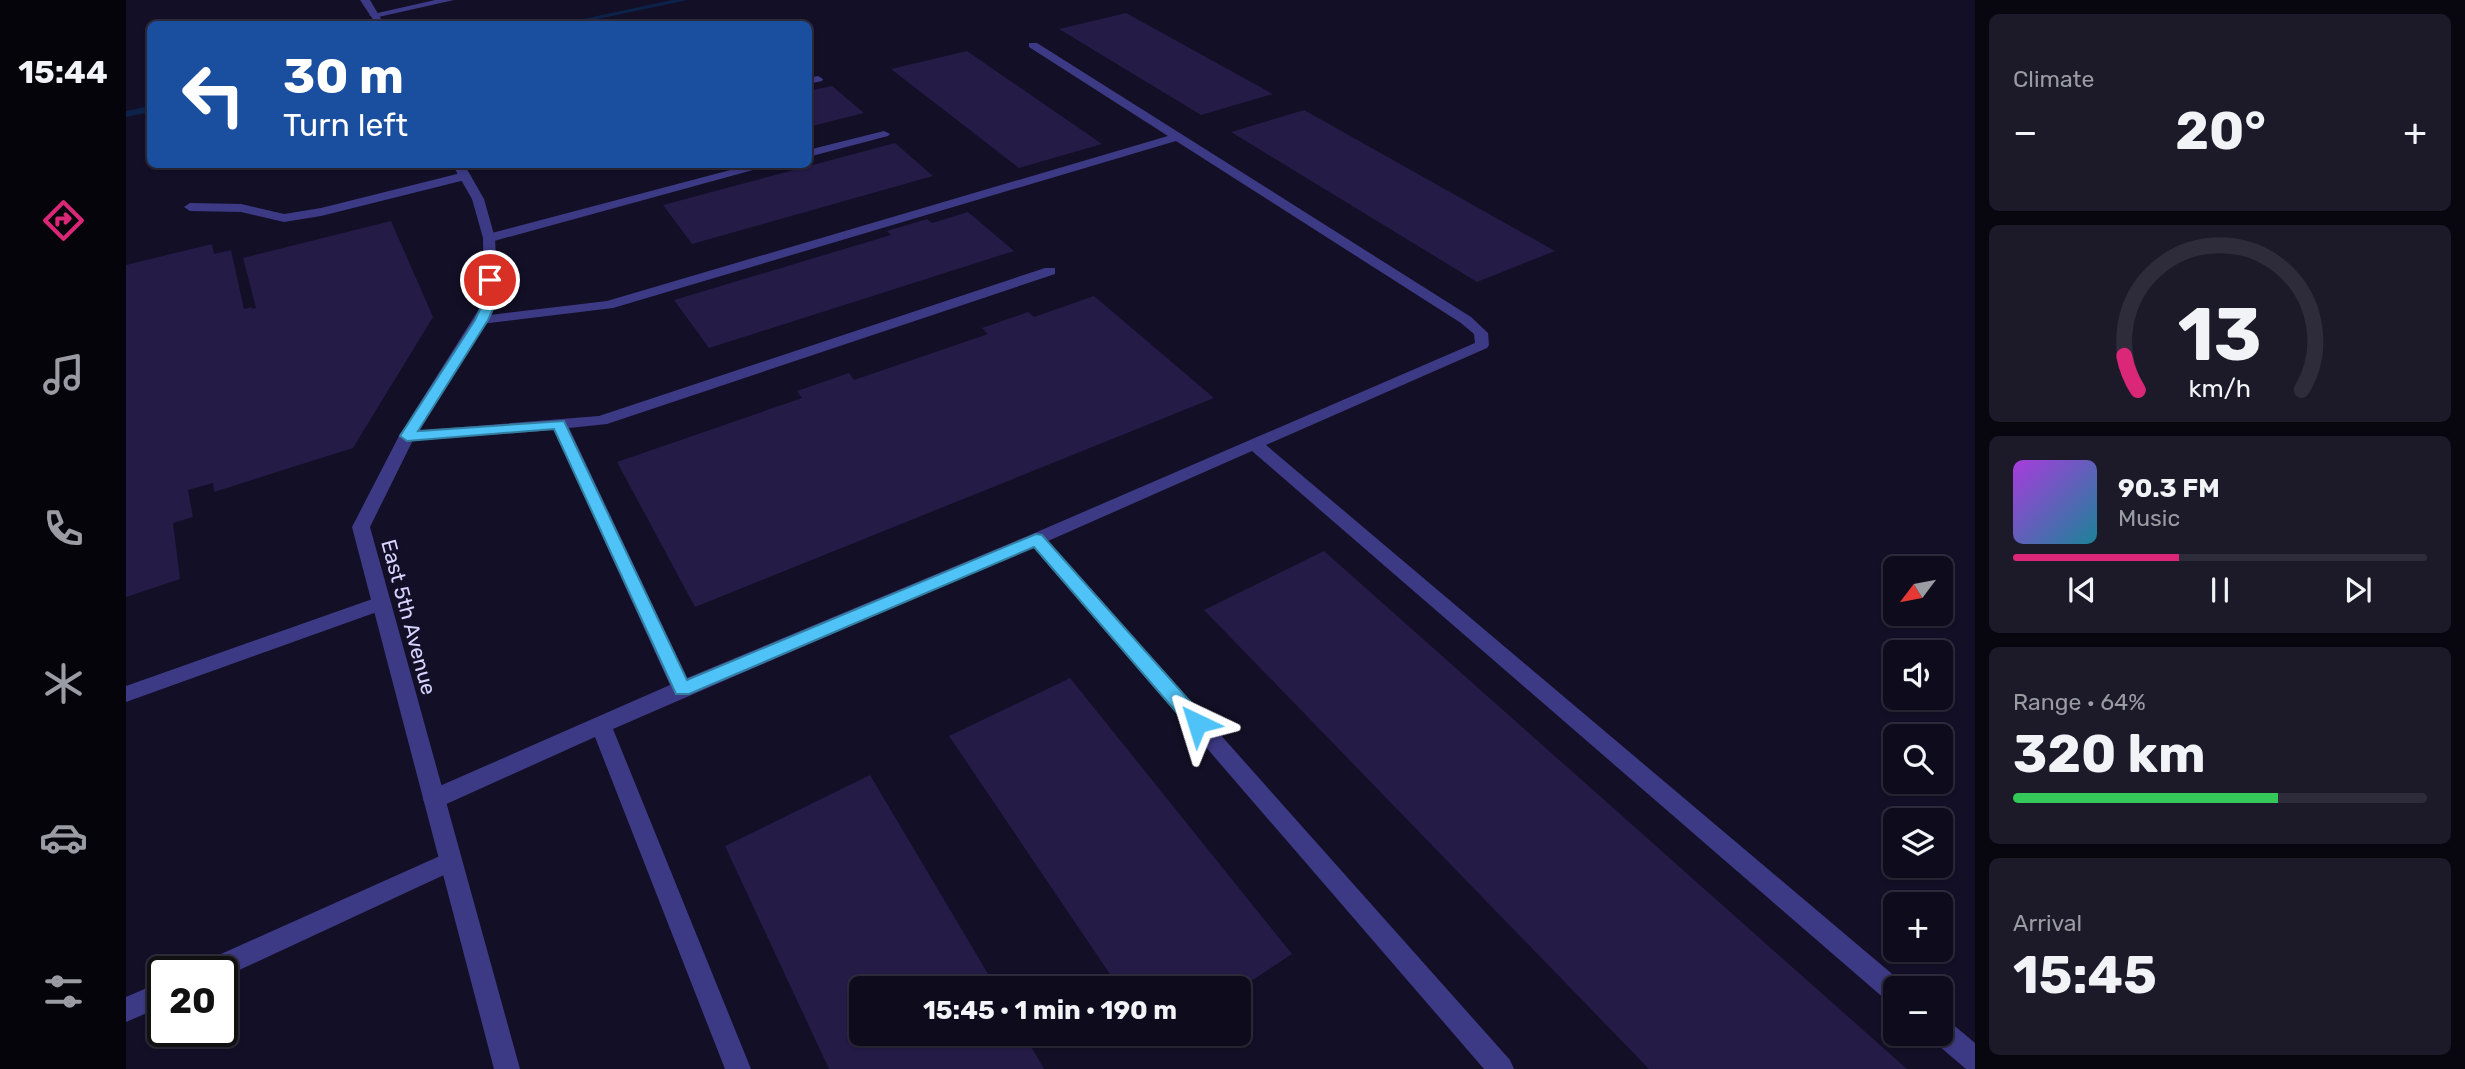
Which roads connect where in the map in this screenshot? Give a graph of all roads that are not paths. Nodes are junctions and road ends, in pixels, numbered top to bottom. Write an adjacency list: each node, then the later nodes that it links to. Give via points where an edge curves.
1 (365, 0): 3 (street)
2 (449, 0): 3 (street)
3 (374, 15): 4 (street)
4 (378, 21)
5 (1032, 45): 7 (street)
6 (884, 134): 8 (street)
7 (1177, 138): 15 (street, via 608,305); 18 (street, via 1481,333 1482,345)
8 (812, 153)
9 (457, 168): 12 (street, via 321,212 284,218 242,208)
10 (461, 168): 13 (street, East 5th Avenue, via 478,199)
11 (754, 168): 13 (street)
12 (190, 208)
13 (489, 238): 15 (street, East 5th Avenue, via 491,301)
14 (1050, 271): 16 (street, via 601,421)
15 (481, 320): 17 (street, East 5th Avenue)
16 (559, 425): 17 (street); 21 (street)
17 (407, 436): 20 (street, East 5th Avenue, via 361,527)
18 (1254, 444): 19 (street); 27 (street)
19 (1036, 539): 21 (street); 34 (street)
20 (381, 603): 22 (street); 24 (street, East 5th Avenue)
21 (682, 689): 23 (street)
22 (126, 694)
23 (601, 725): 24 (street); 33 (street)
24 (434, 799): 25 (street, East 5th Avenue)
25 (450, 861): 26 (street); 32 (street, East 5th Avenue)
26 (238, 958)
27 (1883, 982)
28 (147, 1000): 29 (street)
29 (126, 1010)
30 (1953, 1041): 31 (street)
31 (1975, 1060)
32 (507, 1069)
33 (738, 1069)
34 (1501, 1069)

